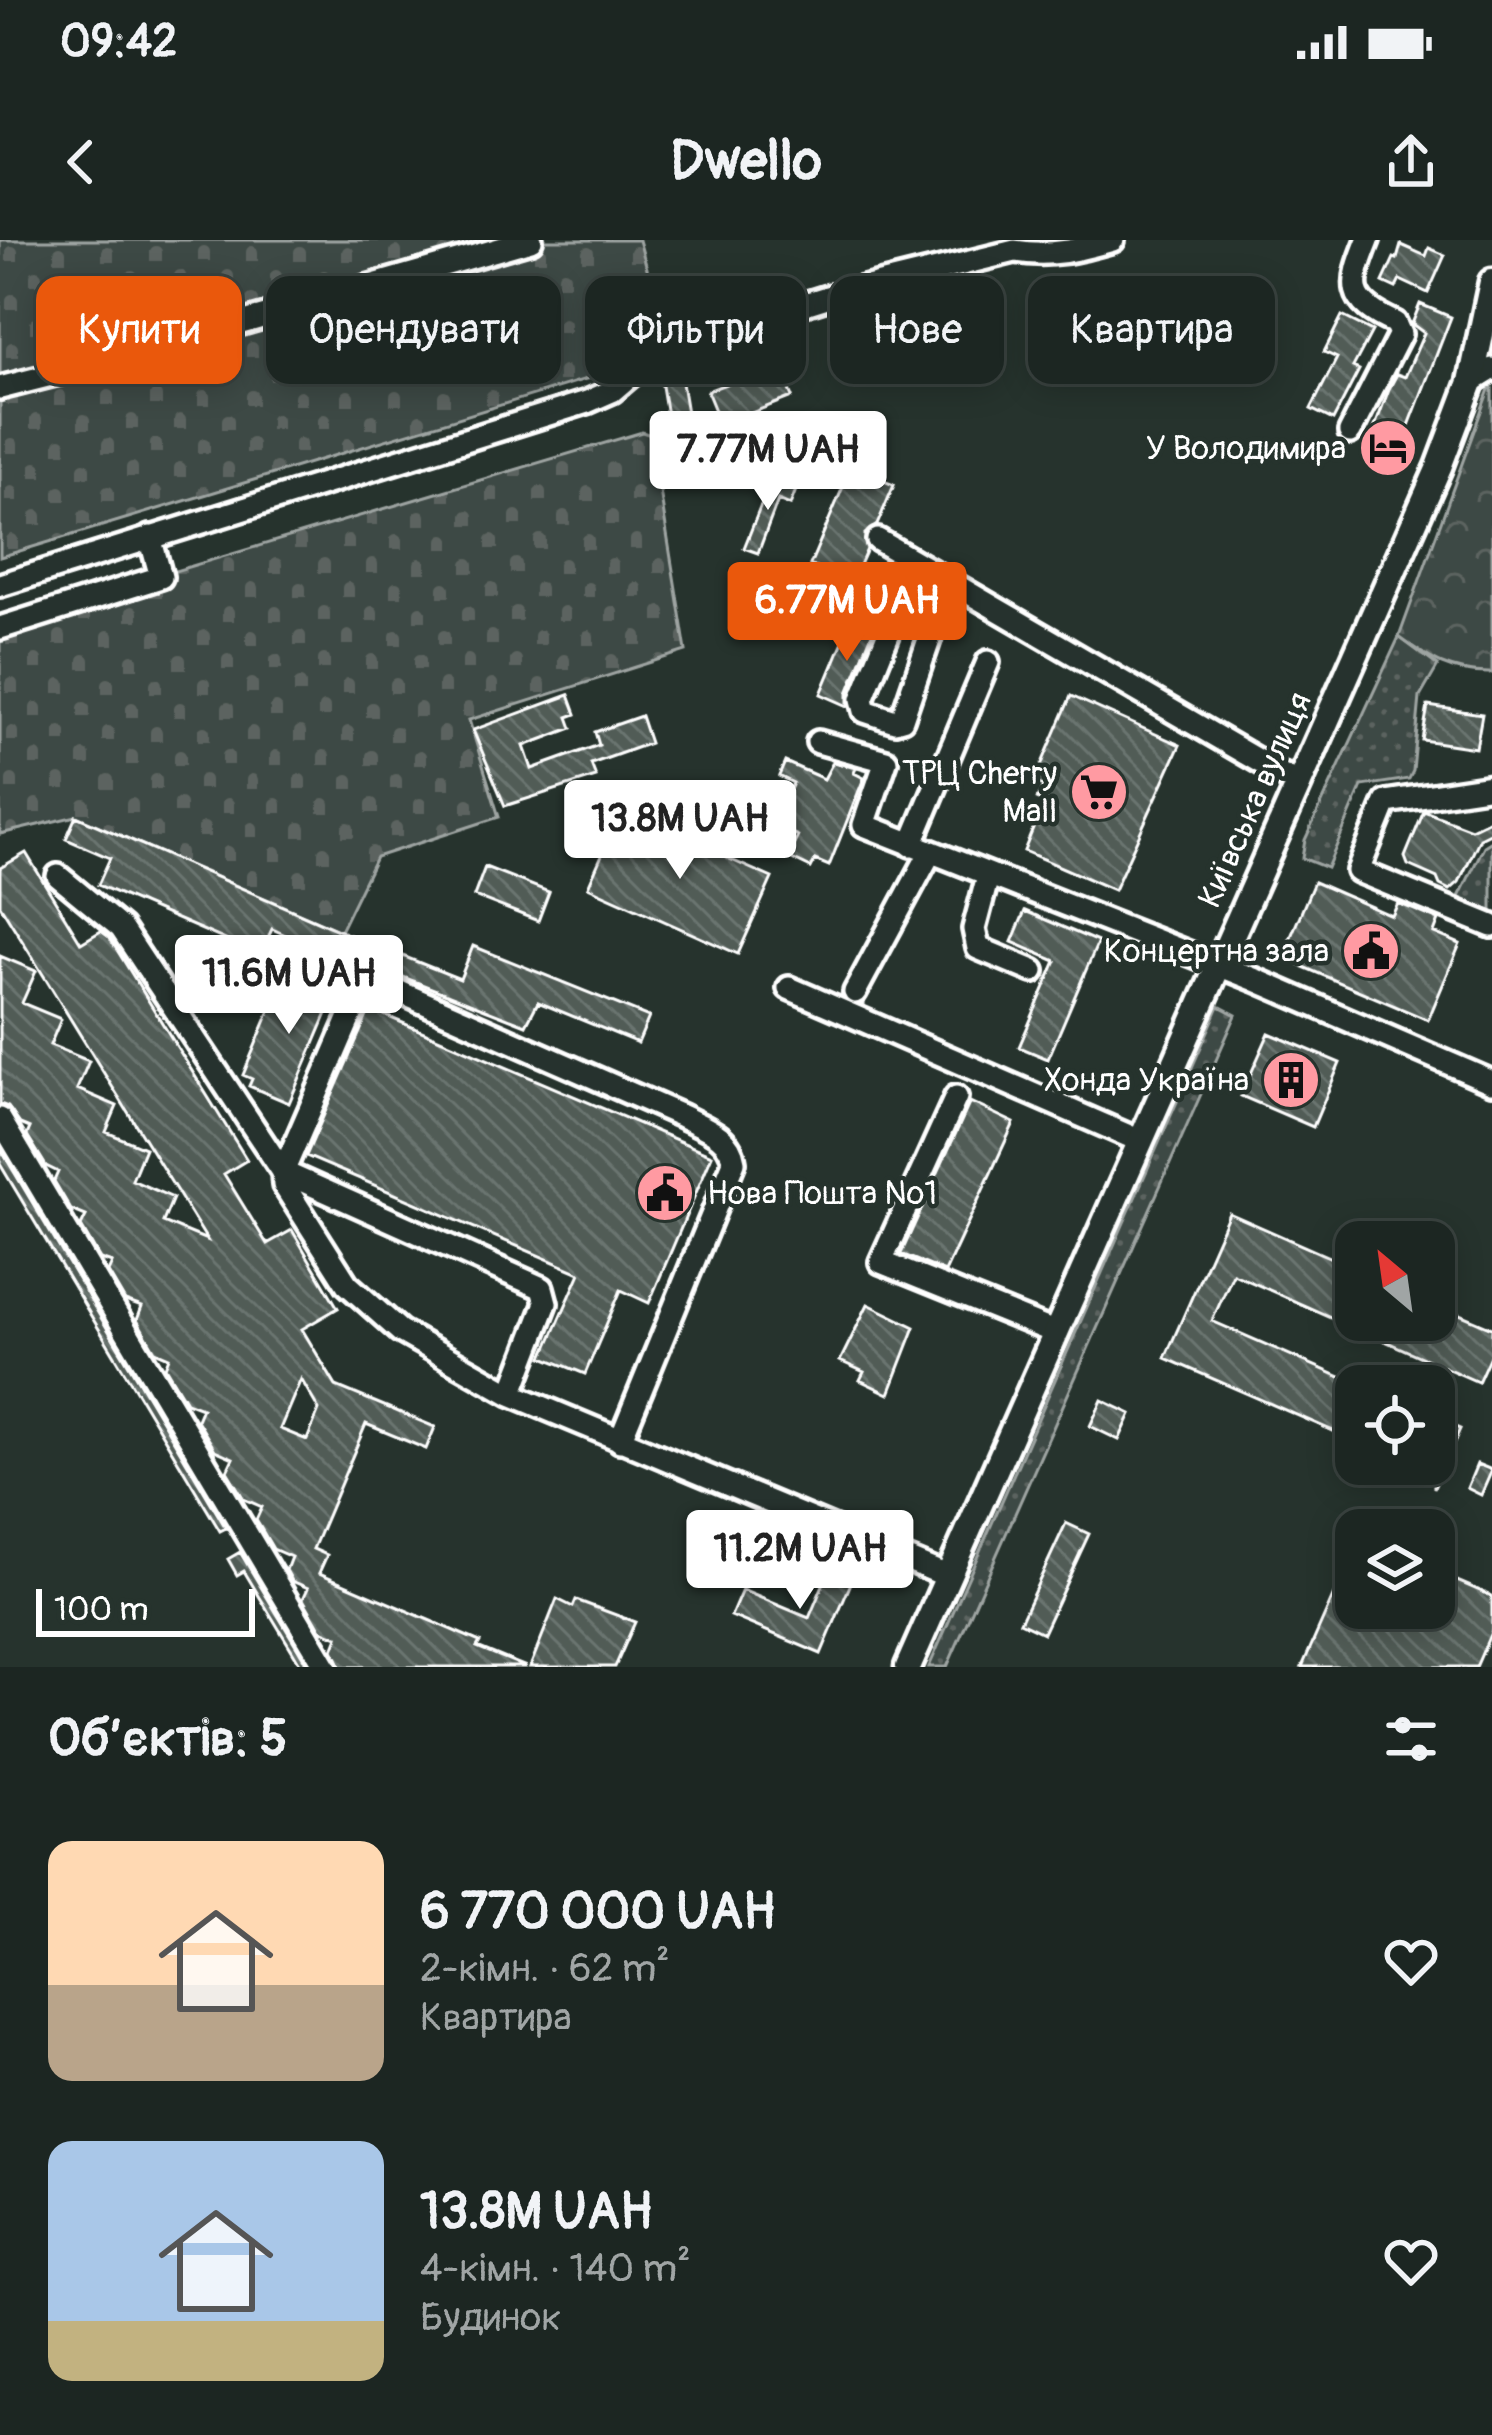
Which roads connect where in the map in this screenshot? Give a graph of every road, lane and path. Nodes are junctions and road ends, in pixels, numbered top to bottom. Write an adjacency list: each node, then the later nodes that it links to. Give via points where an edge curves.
1 (531, 240): 6 (street)
2 (1113, 240): 8 (street, via 1067,254 1015,250 826,297 661,349 586,402)
3 (1369, 240): 7 (street, via 1355,290 1400,334)
4 (1492, 282): 5 (main road, Київська вулиця)
5 (1481, 376): 16 (main road, Київська вулиця)
6 (0, 388)
7 (1350, 432)
8 (150, 537): 11 (street); 13 (street, via 160,578)
9 (878, 540): 10 (street)
10 (949, 581): 12 (street); 16 (street)
11 (0, 585)
12 (940, 608): 12 (street, via 902,719 865,711 862,699 891,627)
13 (0, 628)
14 (988, 662): 18 (street)
15 (818, 742): 18 (street, via 886,761 864,824)
16 (1298, 784): 22 (main road, Київська вулиця)
17 (1492, 786): 21 (street, via 1386,802 1358,871)
18 (920, 849): 20 (street); 25 (street)
19 (58, 876): 30 (street, via 121,928)
20 (988, 877): 22 (street); 23 (street, via 974,928 978,948)
21 (1492, 926)
22 (1217, 964): 26 (street); 29 (main road, Київська вулиця)
23 (1033, 971)
24 (788, 988): 29 (street)
25 (855, 992)
26 (1492, 1082)
27 (956, 1097): 31 (street, via 881,1262)
28 (0, 1119): 35 (street)
29 (1138, 1140): 31 (main road, Київська вулиця)
30 (283, 1172): 32 (street, via 347,1284 400,1331); 32 (street, via 542,1288 546,1303); 33 (street, via 370,984 718,1134 734,1162)
31 (1054, 1332): 34 (main road, Київська вулиця)
32 (511, 1394): 33 (street)
33 (620, 1441): 34 (street)
34 (947, 1576): 36 (main road, Київська вулиця)
35 (326, 1667)
36 (908, 1667)

